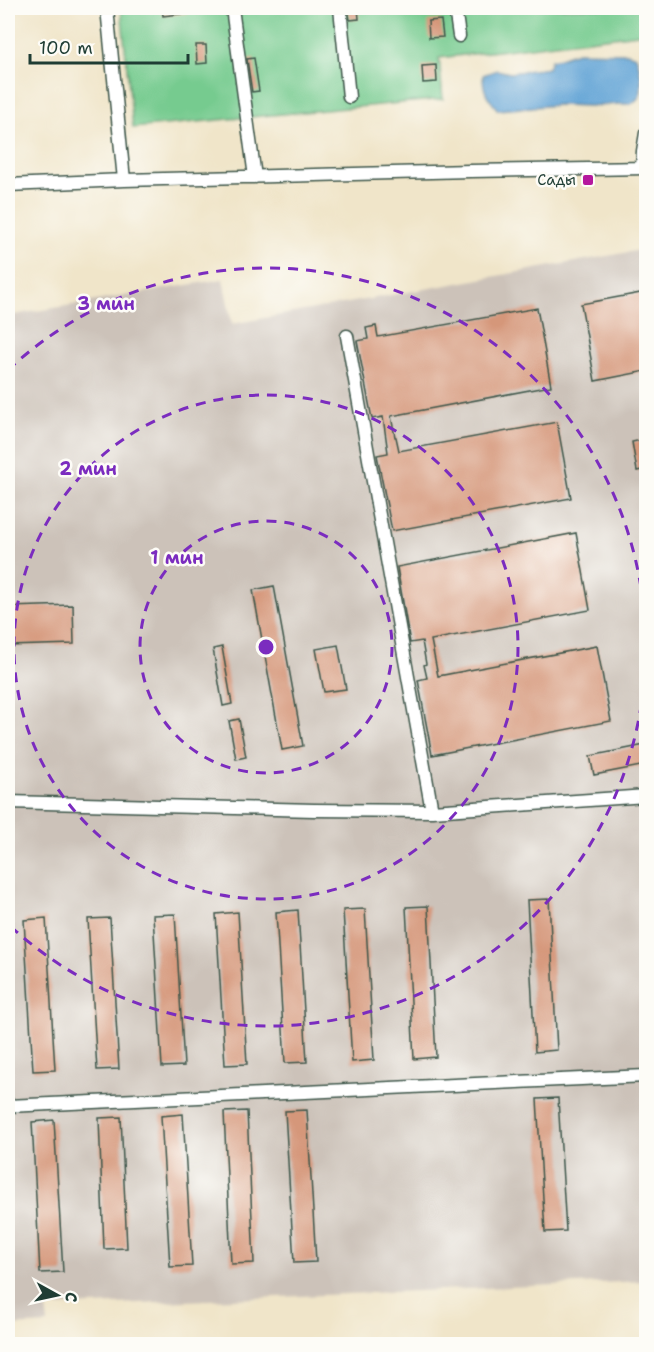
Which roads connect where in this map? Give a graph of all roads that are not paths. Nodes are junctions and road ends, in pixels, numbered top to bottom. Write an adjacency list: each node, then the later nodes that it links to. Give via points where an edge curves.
1 (107, 8): 10 (street)
2 (232, 8): 9 (street)
3 (340, 8): 6 (street)
4 (455, 8): 5 (street)
5 (459, 36)
6 (349, 97)
7 (646, 133): 8 (street)
8 (644, 168): 9 (street)
9 (255, 177): 10 (street)
10 (124, 180): 11 (street)
11 (8, 185)
12 (347, 336): 15 (street)
13 (646, 796): 15 (street)
14 (8, 802): 15 (street)
15 (432, 810)
16 (646, 1076): 17 (street)
17 (8, 1106)

